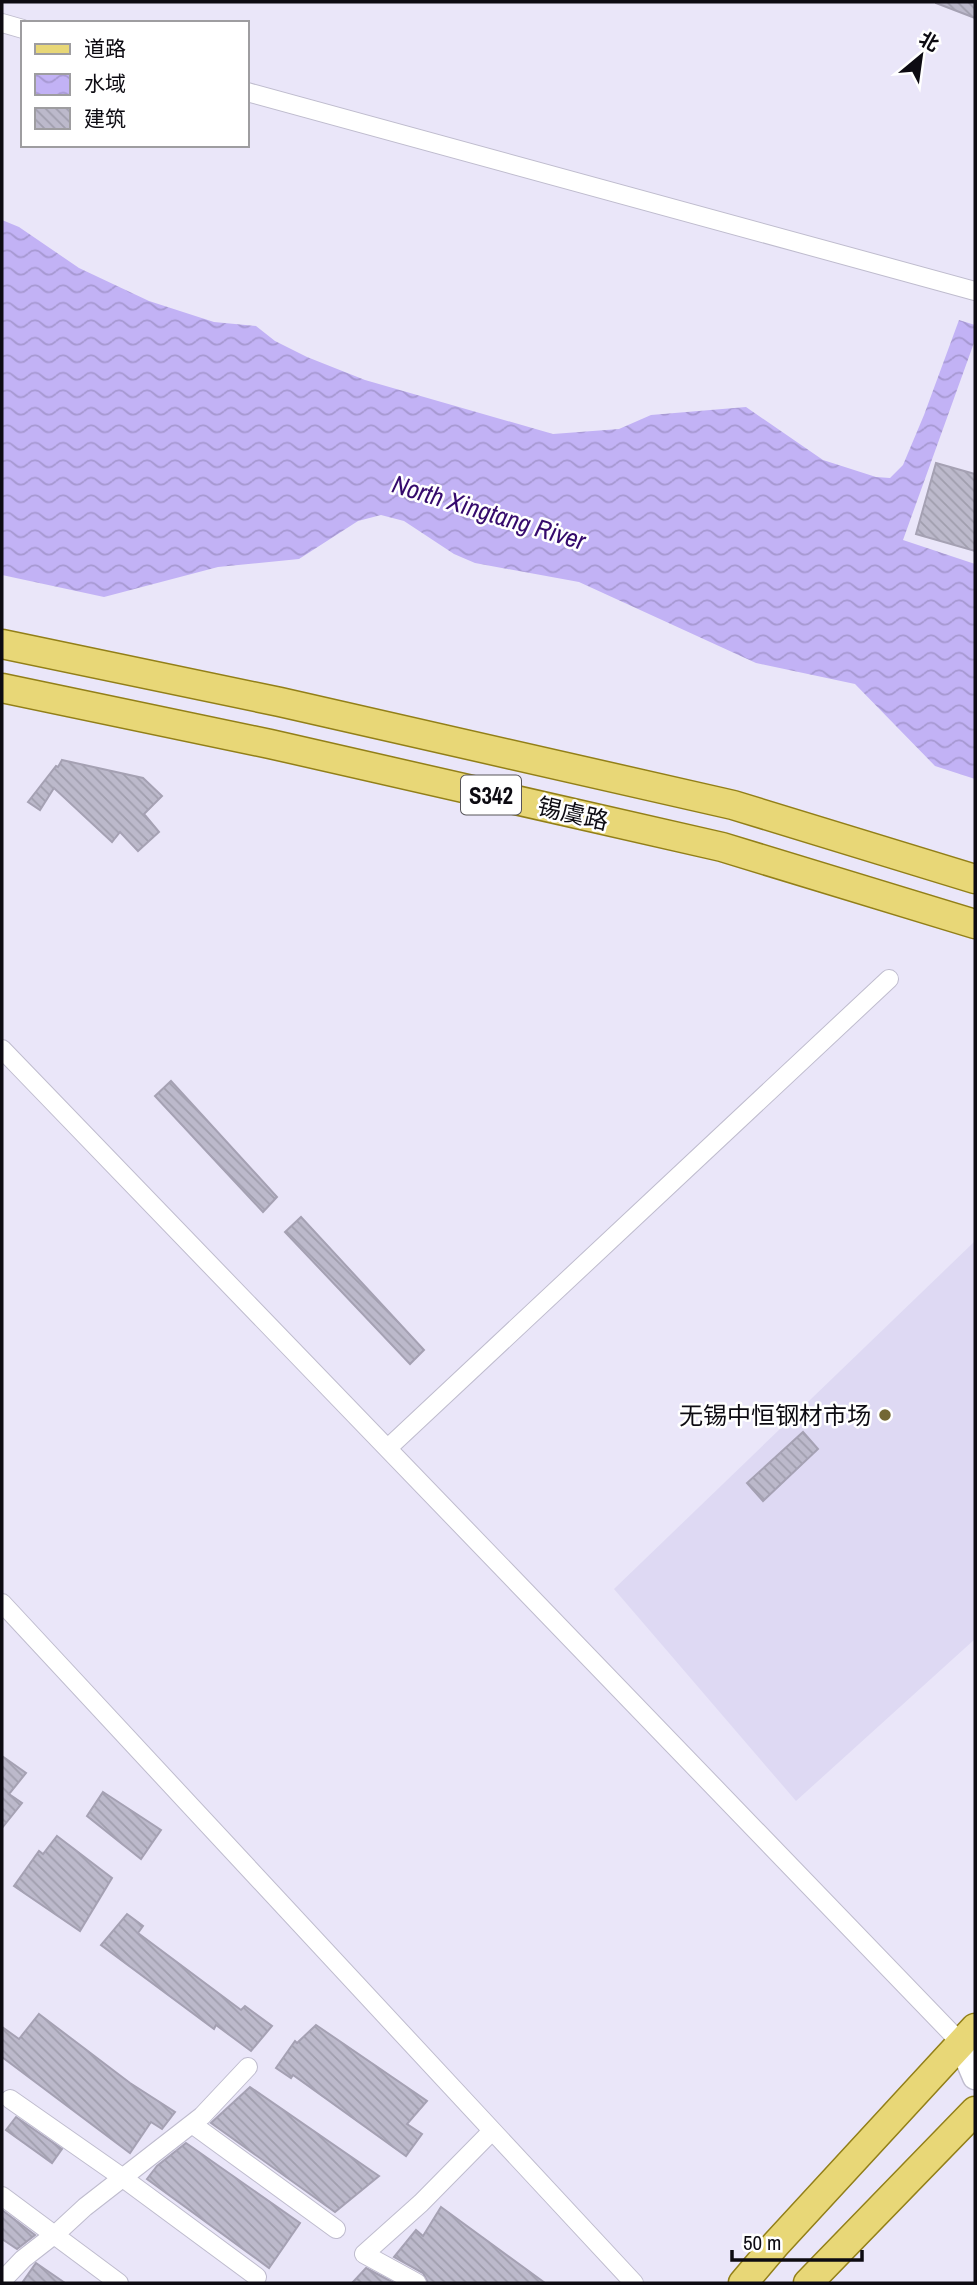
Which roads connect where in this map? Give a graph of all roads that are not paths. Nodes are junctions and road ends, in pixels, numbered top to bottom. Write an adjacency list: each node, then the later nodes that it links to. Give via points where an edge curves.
1 (2, 23): 2 (street)
2 (21, 28)
3 (248, 92): 4 (street)
4 (975, 291)
5 (2, 644): 7 (main road, 锡虞路 / S342, via 733,805)
6 (2, 688): 8 (main road, 锡虞路 / S342, via 722,847)
7 (975, 879)
8 (975, 924)
9 (889, 979): 11 (street)
10 (2, 1049): 11 (street)
11 (388, 1448): 13 (street)
12 (2, 1603): 19 (street)
13 (970, 2040): 15 (main road); 29 (main road)
14 (248, 2067): 18 (street)
15 (975, 2077)
16 (10, 2099): 20 (street)
17 (975, 2111): 30 (main road)
18 (192, 2124): 20 (street); 22 (street)
19 (492, 2131): 27 (street, via 364,2254); 28 (street)
20 (123, 2178): 23 (street); 24 (street)
21 (2, 2196): 23 (street)
22 (337, 2229)
23 (54, 2235): 25 (street); 26 (street)
24 (257, 2277)
25 (2, 2281)
26 (119, 2283)
27 (417, 2283)
28 (634, 2283)
29 (743, 2283)
30 (808, 2283)

